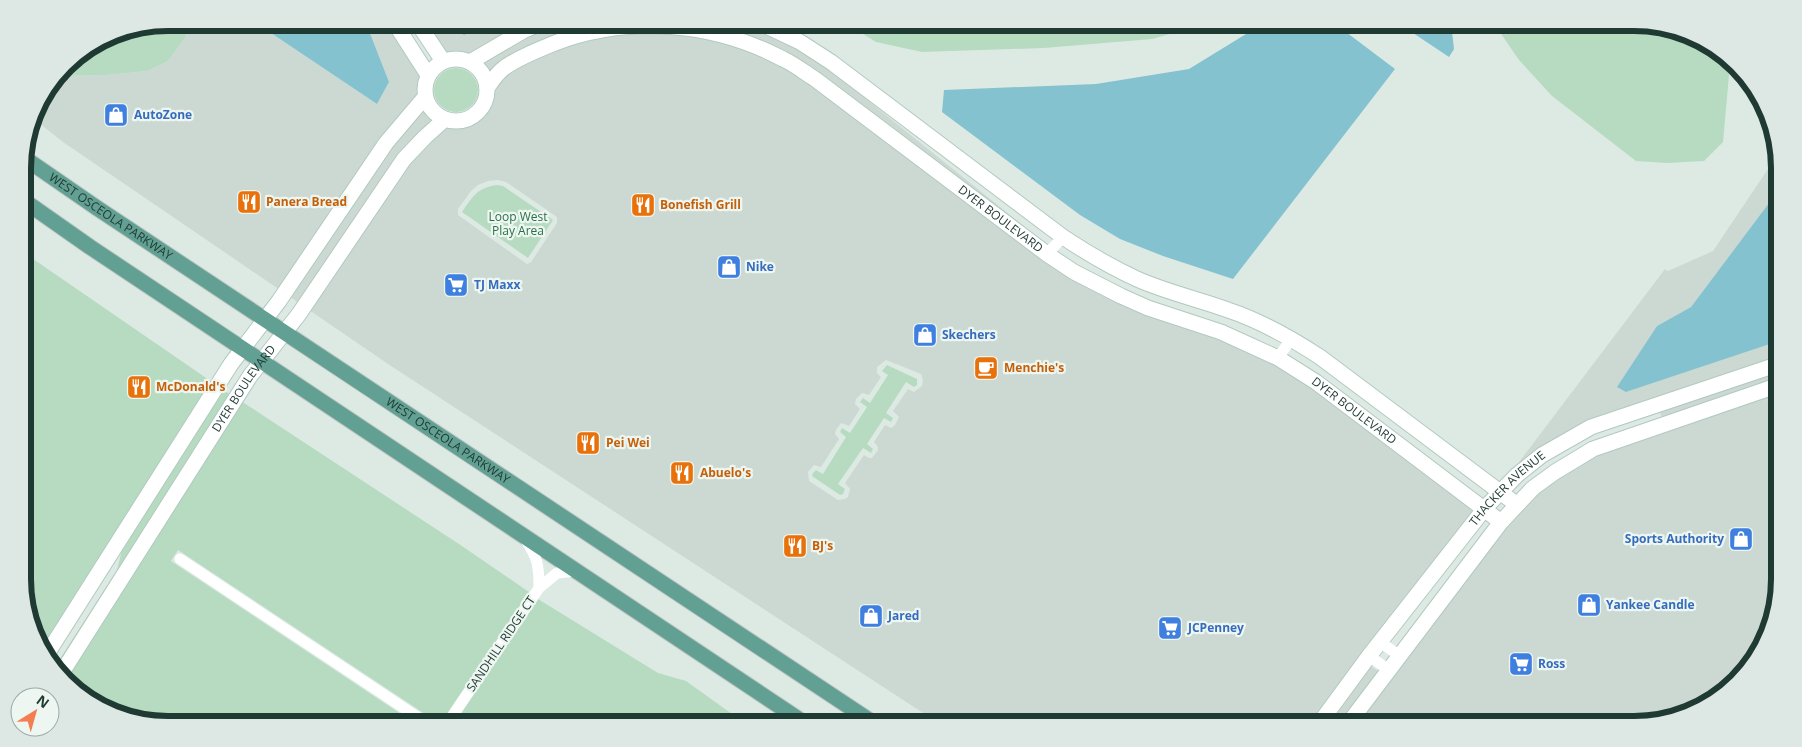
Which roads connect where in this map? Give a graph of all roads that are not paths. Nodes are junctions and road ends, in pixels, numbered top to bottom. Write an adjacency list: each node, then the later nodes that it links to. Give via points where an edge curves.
1 (400, 31): 9 (street)
2 (422, 31): 7 (street)
3 (524, 31): 8 (street)
4 (595, 31): 10 (street, DYER BOULEVARD, via 543,47 505,67)
5 (703, 31): 16 (street, DYER BOULEVARD, via 754,46 815,79)
6 (777, 31): 15 (street, DYER BOULEVARD, via 830,62)
7 (443, 61): 8 (street, via 452,58); 9 (street)
8 (470, 62): 10 (street, via 479,68)
9 (428, 75): 11 (street)
10 (487, 88): 12 (street, via 482,107 468,119)
11 (425, 96): 12 (street, via 429,106); 17 (street, DYER BOULEVARD, via 386,143)
12 (445, 119): 18 (street, DYER BOULEVARD, via 404,159)
13 (32, 163): 17 (main road, WEST OSCEOLA PARKWAY)
14 (32, 206): 20 (main road)
15 (1064, 237): 16 (street); 19 (street, DYER BOULEVARD, via 1138,279 1260,322)
16 (1047, 254): 21 (street, DYER BOULEVARD, via 1121,296 1221,332)
17 (265, 320): 18 (main road, WEST OSCEOLA PARKWAY); 20 (street, DYER BOULEVARD)
18 (285, 332): 22 (street, DYER BOULEVARD); 48 (main road, WEST OSCEOLA PARKWAY)
19 (1292, 339): 21 (street); 27 (street, DYER BOULEVARD, via 1344,374)
20 (243, 348): 22 (main road); 32 (street, DYER BOULEVARD)
21 (1278, 358): 29 (street, DYER BOULEVARD, via 1316,382)
22 (262, 361): 31 (main road); 41 (street, DYER BOULEVARD)
23 (1771, 367): 25 (street, THACKER AVENUE)
24 (1771, 388): 26 (street, THACKER AVENUE)
25 (1651, 406): 26 (street); 27 (street, THACKER AVENUE, via 1591,427 1550,450)
26 (1658, 426): 28 (street, THACKER AVENUE, via 1593,449 1554,472)
27 (1500, 492): 28 (street, DYER BOULEVARD); 29 (street, THACKER AVENUE)
28 (1516, 504): 30 (street, THACKER AVENUE)
29 (1485, 508): 30 (street, DYER BOULEVARD); 36 (street, THACKER AVENUE)
30 (1501, 522): 40 (street, THACKER AVENUE)
31 (523, 535): 34 (main road); 35 (street, via 537,558)
32 (117, 544): 37 (street, DYER BOULEVARD); 38 (street, via 112,567)
33 (180, 559): 45 (street)
34 (577, 571): 35 (street, SANDHILL RIDGE CT, via 557,573); 47 (main road)
35 (539, 588): 46 (street, SANDHILL RIDGE CT)
36 (1380, 642): 39 (street, THACKER AVENUE); 40 (street)
37 (50, 649)
38 (55, 656)
39 (1368, 656): 42 (street); 43 (street, THACKER AVENUE)
40 (1400, 656): 42 (street, THACKER AVENUE)
41 (65, 668)
42 (1389, 670): 44 (street, THACKER AVENUE)
43 (1325, 715)
44 (1355, 715)
45 (416, 716)
46 (453, 716)
47 (793, 716)
48 (861, 716)

